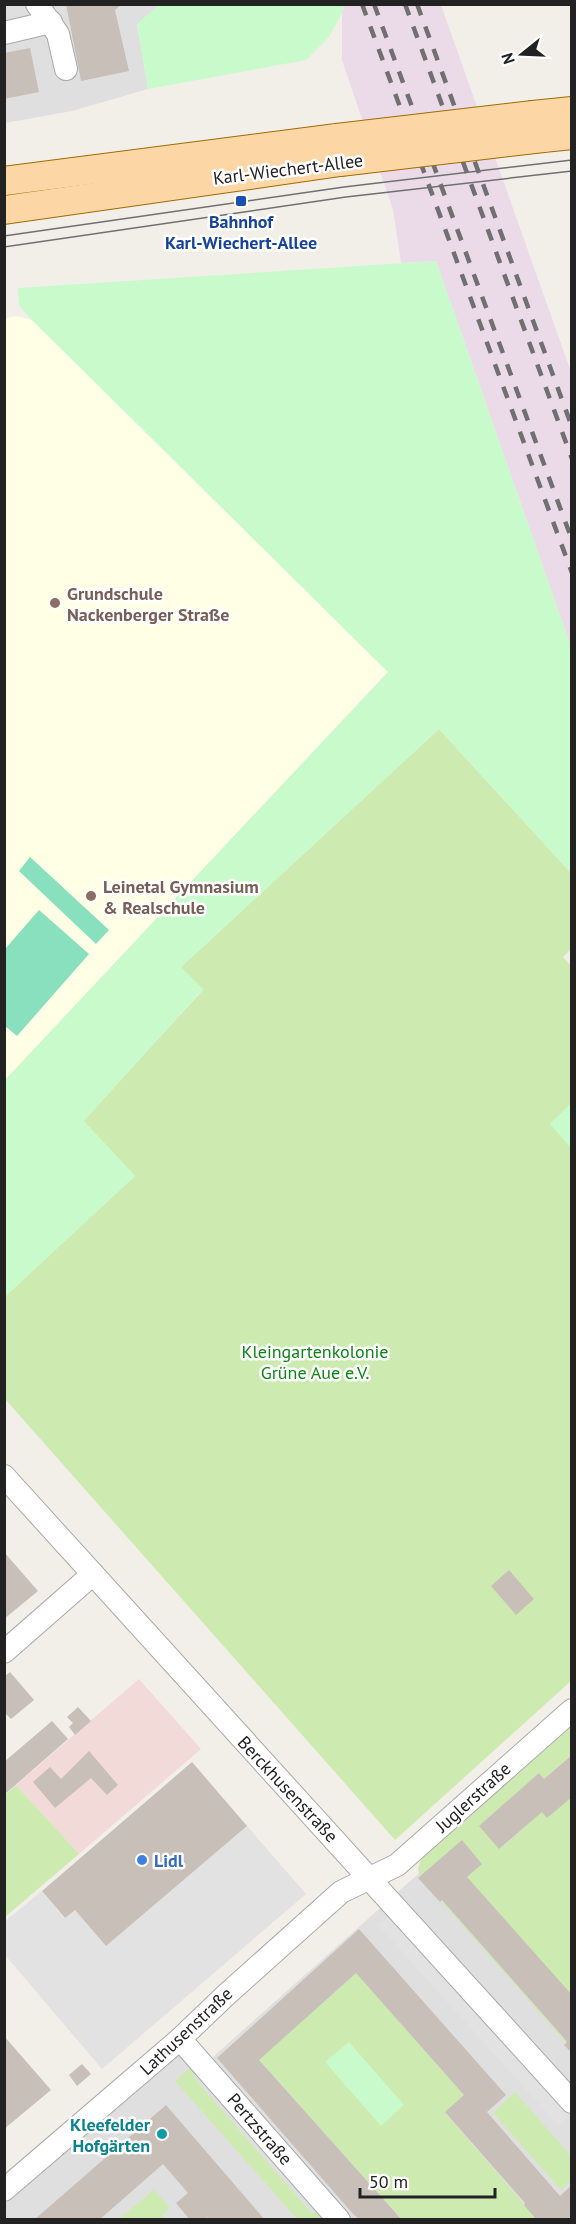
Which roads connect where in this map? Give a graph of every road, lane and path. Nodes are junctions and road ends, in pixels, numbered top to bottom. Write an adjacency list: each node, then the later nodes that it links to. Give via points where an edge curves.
1 (37, 4): 2 (street)
2 (51, 22): 3 (street); 4 (street, via 58,34)
3 (4, 33)
4 (66, 69)
5 (572, 111): 6 (main road, Karl-Wiechert-Allee)
6 (538, 127): 7 (main road, Karl-Wiechert-Allee); 8 (main road, Karl-Wiechert-Allee, bridge)
7 (572, 135)
8 (338, 150): 9 (main road, Karl-Wiechert-Allee); 10 (main road, Karl-Wiechert-Allee)
9 (4, 181)
10 (4, 210)
11 (4, 1476): 12 (street, Berckhusenstraße)
12 (93, 1574): 13 (street); 15 (street, Berckhusenstraße)
13 (4, 1652)
14 (572, 1710): 15 (street, Juglerstraße, via 397,1865)
15 (370, 1877): 16 (street, Lathusenstraße, via 341,1892); 17 (street, Berckhusenstraße)
16 (180, 2039): 18 (street, Lathusenstraße); 19 (street, Pertzstraße)
17 (572, 2102)
18 (4, 2190)
19 (339, 2220)

